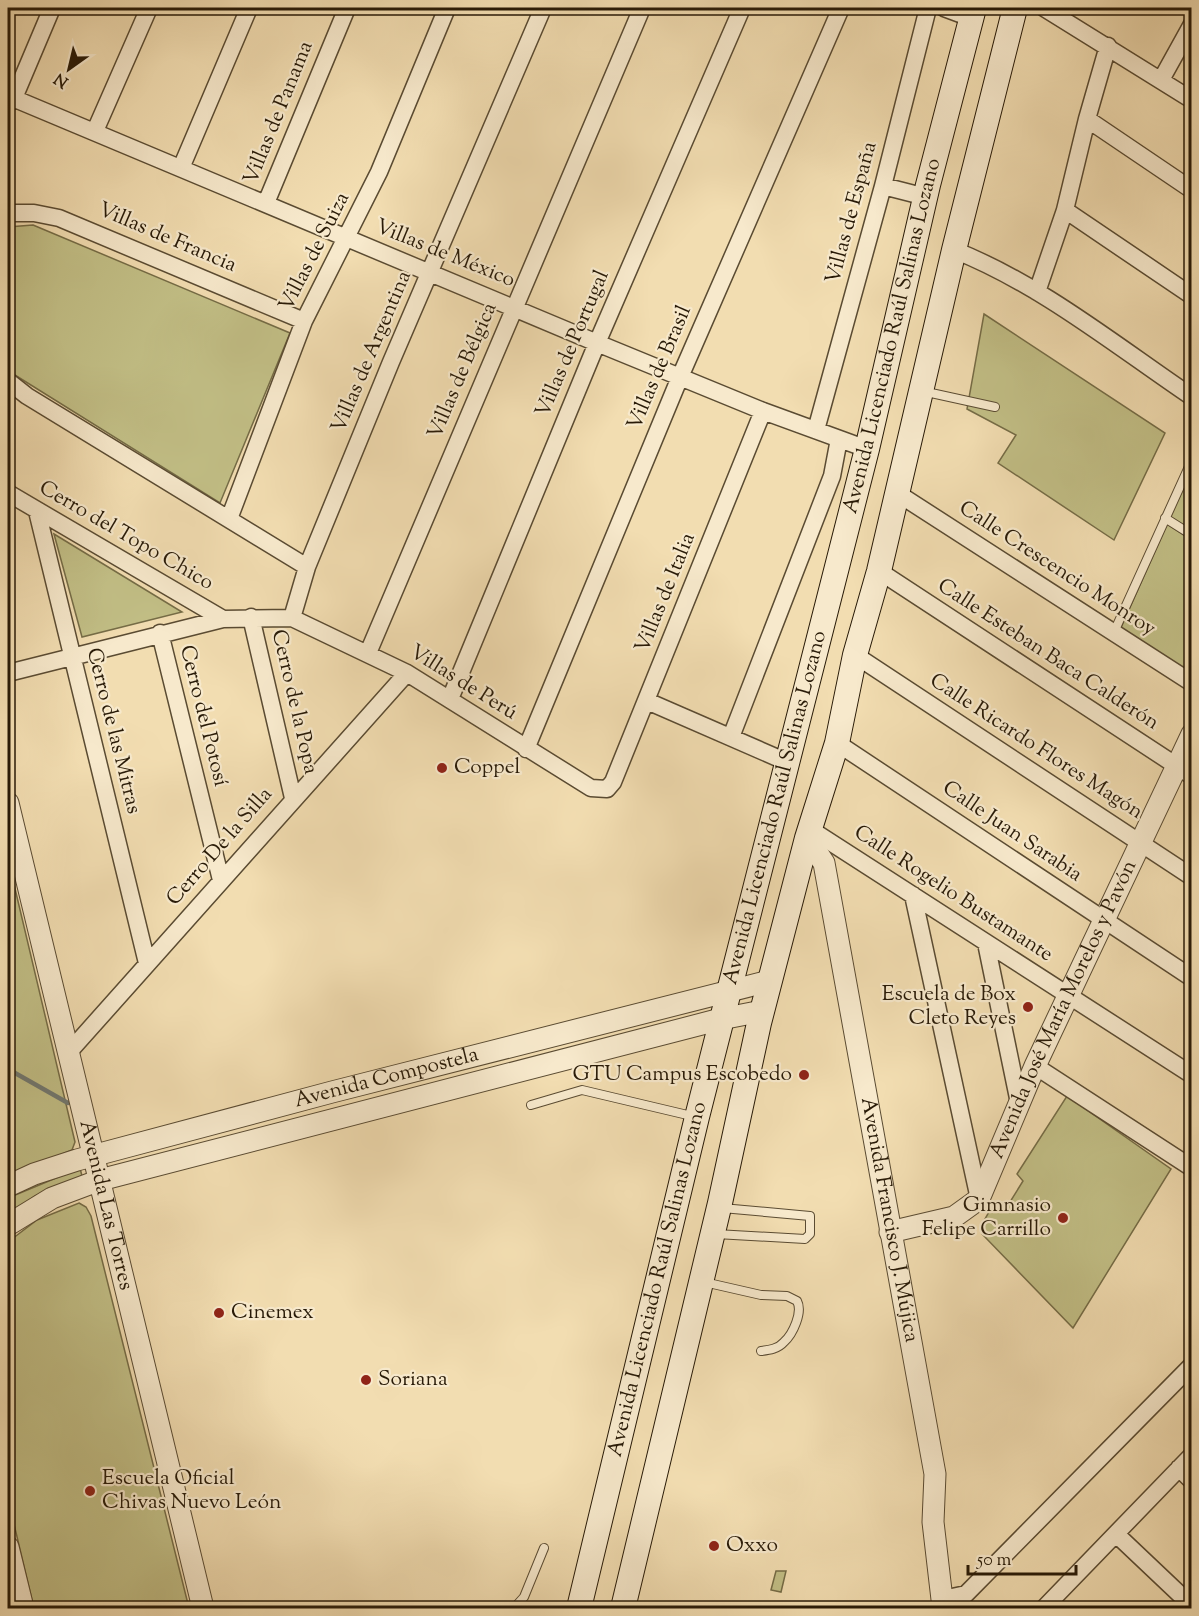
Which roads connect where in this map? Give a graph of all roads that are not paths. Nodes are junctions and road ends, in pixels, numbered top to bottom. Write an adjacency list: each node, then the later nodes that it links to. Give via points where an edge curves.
1 (52, 8): 18 (street)
2 (148, 8): 21 (street)
3 (249, 8): 22 (street)
4 (347, 8): 26 (street, Villas de Panama)
5 (447, 8): 29 (street, Villas de Suiza)
6 (543, 8): 31 (street, Villas de Argentina)
7 (642, 8): 34 (street, Villas de Bélgica)
8 (742, 8): 36 (street, Villas de Portugal)
9 (842, 8): 37 (street, Villas de Brasil)
10 (928, 8): 23 (street, Villas de España)
11 (944, 8): 14 (street)
12 (1015, 8): 30 (main road, Avenida Licenciado Raúl Salinas Lozano)
13 (1044, 8): 16 (street)
14 (972, 13): 25 (main road, Avenida Licenciado Raúl Salinas Lozano)
15 (1191, 24): 17 (street)
16 (1108, 46): 17 (street); 20 (street)
17 (1161, 80): 19 (street)
18 (10, 99): 21 (street, Villas de México)
19 (1191, 100)
20 (1087, 119): 24 (street); 27 (street)
21 (95, 131): 22 (street, Villas de México)
22 (181, 168): 26 (street, Villas de México)
23 (883, 186): 25 (street); 43 (street, Villas de España)
24 (1191, 190)
25 (926, 197): 45 (main road, Avenida Licenciado Raúl Salinas Lozano)
26 (266, 203): 29 (street, Villas de México)
27 (1065, 210): 32 (street); 33 (street)
28 (8, 213): 35 (street, Villas de Francia, via 34,213 78,225)
29 (348, 238): 31 (street, Villas de México); 35 (street, Villas de Suiza)
30 (954, 250): 32 (street); 39 (main road, Avenida Licenciado Raúl Salinas Lozano)
31 (429, 273): 34 (street, Villas de México); 53 (street, Villas de Argentina)
32 (1037, 292): 40 (street)
33 (1191, 296)
34 (514, 308): 36 (street, Villas de México); 60 (street, Villas de Bélgica)
35 (304, 321): 50 (street, Villas de Suiza)
36 (597, 343): 37 (street, Villas de México); 66 (street, Villas de Portugal)
37 (680, 377): 42 (street, Villas de México); 71 (street, Villas de Brasil)
38 (8, 381): 50 (street)
39 (922, 391): 41 (lane); 48 (main road, Avenida Licenciado Raúl Salinas Lozano)
40 (1191, 397)
41 (995, 407)
42 (763, 411): 43 (street, Villas de México); 67 (street, Villas de Italia)
43 (816, 430): 44 (street, Villas de México)
44 (839, 439): 45 (street, Villas de México); 69 (street, via 832,476)
45 (867, 449): 72 (main road, Avenida Licenciado Raúl Salinas Lozano)
46 (1191, 460): 51 (lane)
47 (8, 493): 49 (street, Cerro del Topo Chico)
48 (897, 493): 54 (main road, Avenida Licenciado Raúl Salinas Lozano); 58 (street, Calle Crescencio Monroy)
49 (37, 511): 57 (street, Cerro del Topo Chico); 62 (street, Cerro de las Mitras)
50 (229, 519): 53 (street)
51 (1165, 519): 52 (lane); 58 (lane)
52 (1191, 535)
53 (307, 567): 56 (street, Villas de Argentina)
54 (879, 571): 61 (main road, Avenida Licenciado Raúl Salinas Lozano); 73 (street, Calle Esteban Baca Calderón)
55 (251, 617): 56 (street); 57 (street); 75 (street, Cerro de la Popa)
56 (292, 618): 60 (street, Villas de Perú)
57 (223, 619): 59 (street)
58 (1114, 632): 65 (street, Calle Crescencio Monroy)
59 (160, 633): 62 (street); 80 (street, Cerro del Potosí)
60 (368, 654): 64 (street, Villas de Perú)
61 (855, 655): 70 (main road, Avenida Licenciado Raúl Salinas Lozano); 78 (street, Calle Ricardo Flores Magón)
62 (71, 656): 63 (street); 84 (street, Cerro de las Mitras)
63 (8, 673)
64 (407, 673): 66 (street, Villas de Perú); 75 (street, Cerro De la Silla)
65 (1191, 683)
66 (450, 699): 71 (street, Villas de Perú)
67 (647, 701): 69 (street); 74 (street, Villas de Italia)
68 (1191, 734): 73 (street, Avenida José María Morelos y Pavón)
69 (731, 737): 72 (street)
70 (837, 743): 77 (main road, Avenida Licenciado Raúl Salinas Lozano); 82 (street, Calle Juan Sarabia)
71 (526, 749): 74 (street, Villas de Perú, via 591,788)
72 (787, 762): 87 (main road, Avenida Licenciado Raúl Salinas Lozano)
73 (1184, 772): 78 (street, Avenida José María Morelos y Pavón)
74 (607, 789)
75 (293, 798): 80 (street, Cerro De la Silla)
76 (8, 803): 92 (street, Avenida Las Torres)
77 (809, 834): 81 (street, Calle Rogelio Bustamante); 86 (main road, Avenida Licenciado Raúl Salinas Lozano); 109 (street, Avenida Francisco J. Mújica, via 824,863)
78 (1141, 843): 79 (street, Calle Ricardo Flores Magón); 82 (street, Avenida José María Morelos y Pavón)
79 (1191, 877)
80 (221, 880): 84 (street, Cerro De la Silla)
81 (913, 895): 83 (street, Calle Rogelio Bustamante); 106 (street)
82 (1104, 921): 85 (street, Calle Juan Sarabia); 88 (street, Avenida José María Morelos y Pavón)
83 (986, 943): 88 (street, Calle Rogelio Bustamante); 98 (street)
84 (147, 963): 92 (street, Cerro De la Silla)
85 (1191, 978)
86 (770, 981): 87 (street, Avenida Compostela); 89 (main road, Avenida Licenciado Raúl Salinas Lozano)
87 (729, 990): 90 (main road, Avenida Licenciado Raúl Salinas Lozano); 91 (street, Avenida Compostela)
88 (1069, 997): 94 (street, Avenida José María Morelos y Pavón); 95 (street, Calle Rogelio Bustamante)
89 (762, 1011): 90 (street, Avenida Compostela); 107 (main road, Avenida Licenciado Raúl Salinas Lozano)
90 (721, 1019): 91 (street, Avenida Compostela); 101 (main road, Avenida Licenciado Raúl Salinas Lozano)
91 (621, 1032): 93 (street, Avenida Compostela); 96 (street, Avenida Compostela)
92 (69, 1052): 102 (street, Avenida Las Torres)
93 (485, 1054): 96 (street); 97 (street, Avenida Compostela)
94 (1035, 1066): 98 (street, Avenida José María Morelos y Pavón); 103 (street)
95 (1191, 1075)
96 (492, 1078): 100 (street, Avenida Compostela)
97 (332, 1092): 100 (street); 102 (street, Avenida Compostela)
98 (1019, 1103): 106 (street, Avenida José María Morelos y Pavón)
99 (531, 1105): 101 (lane, via 582,1090)
100 (338, 1117): 104 (street, Avenida Compostela)
101 (697, 1117): 126 (main road, Avenida Licenciado Raúl Salinas Lozano)
102 (94, 1156): 104 (street, Avenida Las Torres); 105 (street, Avenida Compostela, via 46,1169)
103 (1191, 1168)
104 (100, 1180): 108 (street, Avenida Compostela, via 52,1198); 124 (street, Avenida Las Torres)
105 (8, 1186)
106 (979, 1199): 109 (street, via 954,1217)
107 (719, 1208): 110 (main road, Avenida Licenciado Raúl Salinas Lozano); 110 (lane, via 807,1215 811,1218 810,1234 805,1239)
108 (8, 1225)
109 (890, 1232): 120 (street, Avenida Francisco J. Mújica, via 935,1474 933,1522)
110 (713, 1233): 111 (main road, Avenida Licenciado Raúl Salinas Lozano)
111 (702, 1281): 112 (lane, via 797,1301 799,1313 785,1342); 127 (main road, Avenida Licenciado Raúl Salinas Lozano)
112 (760, 1351)
113 (1191, 1365): 120 (street, via 966,1594)
114 (1191, 1455): 115 (street)
115 (1179, 1468): 116 (street); 117 (street)
116 (1191, 1480)
117 (1116, 1534): 121 (street); 122 (street)
118 (8, 1547): 123 (street)
119 (544, 1548): 125 (lane, via 524,1597)
120 (943, 1604)
121 (1191, 1606)
122 (1050, 1607)
123 (22, 1608)
124 (203, 1608)
125 (514, 1608)
126 (579, 1608)
127 (623, 1608)

